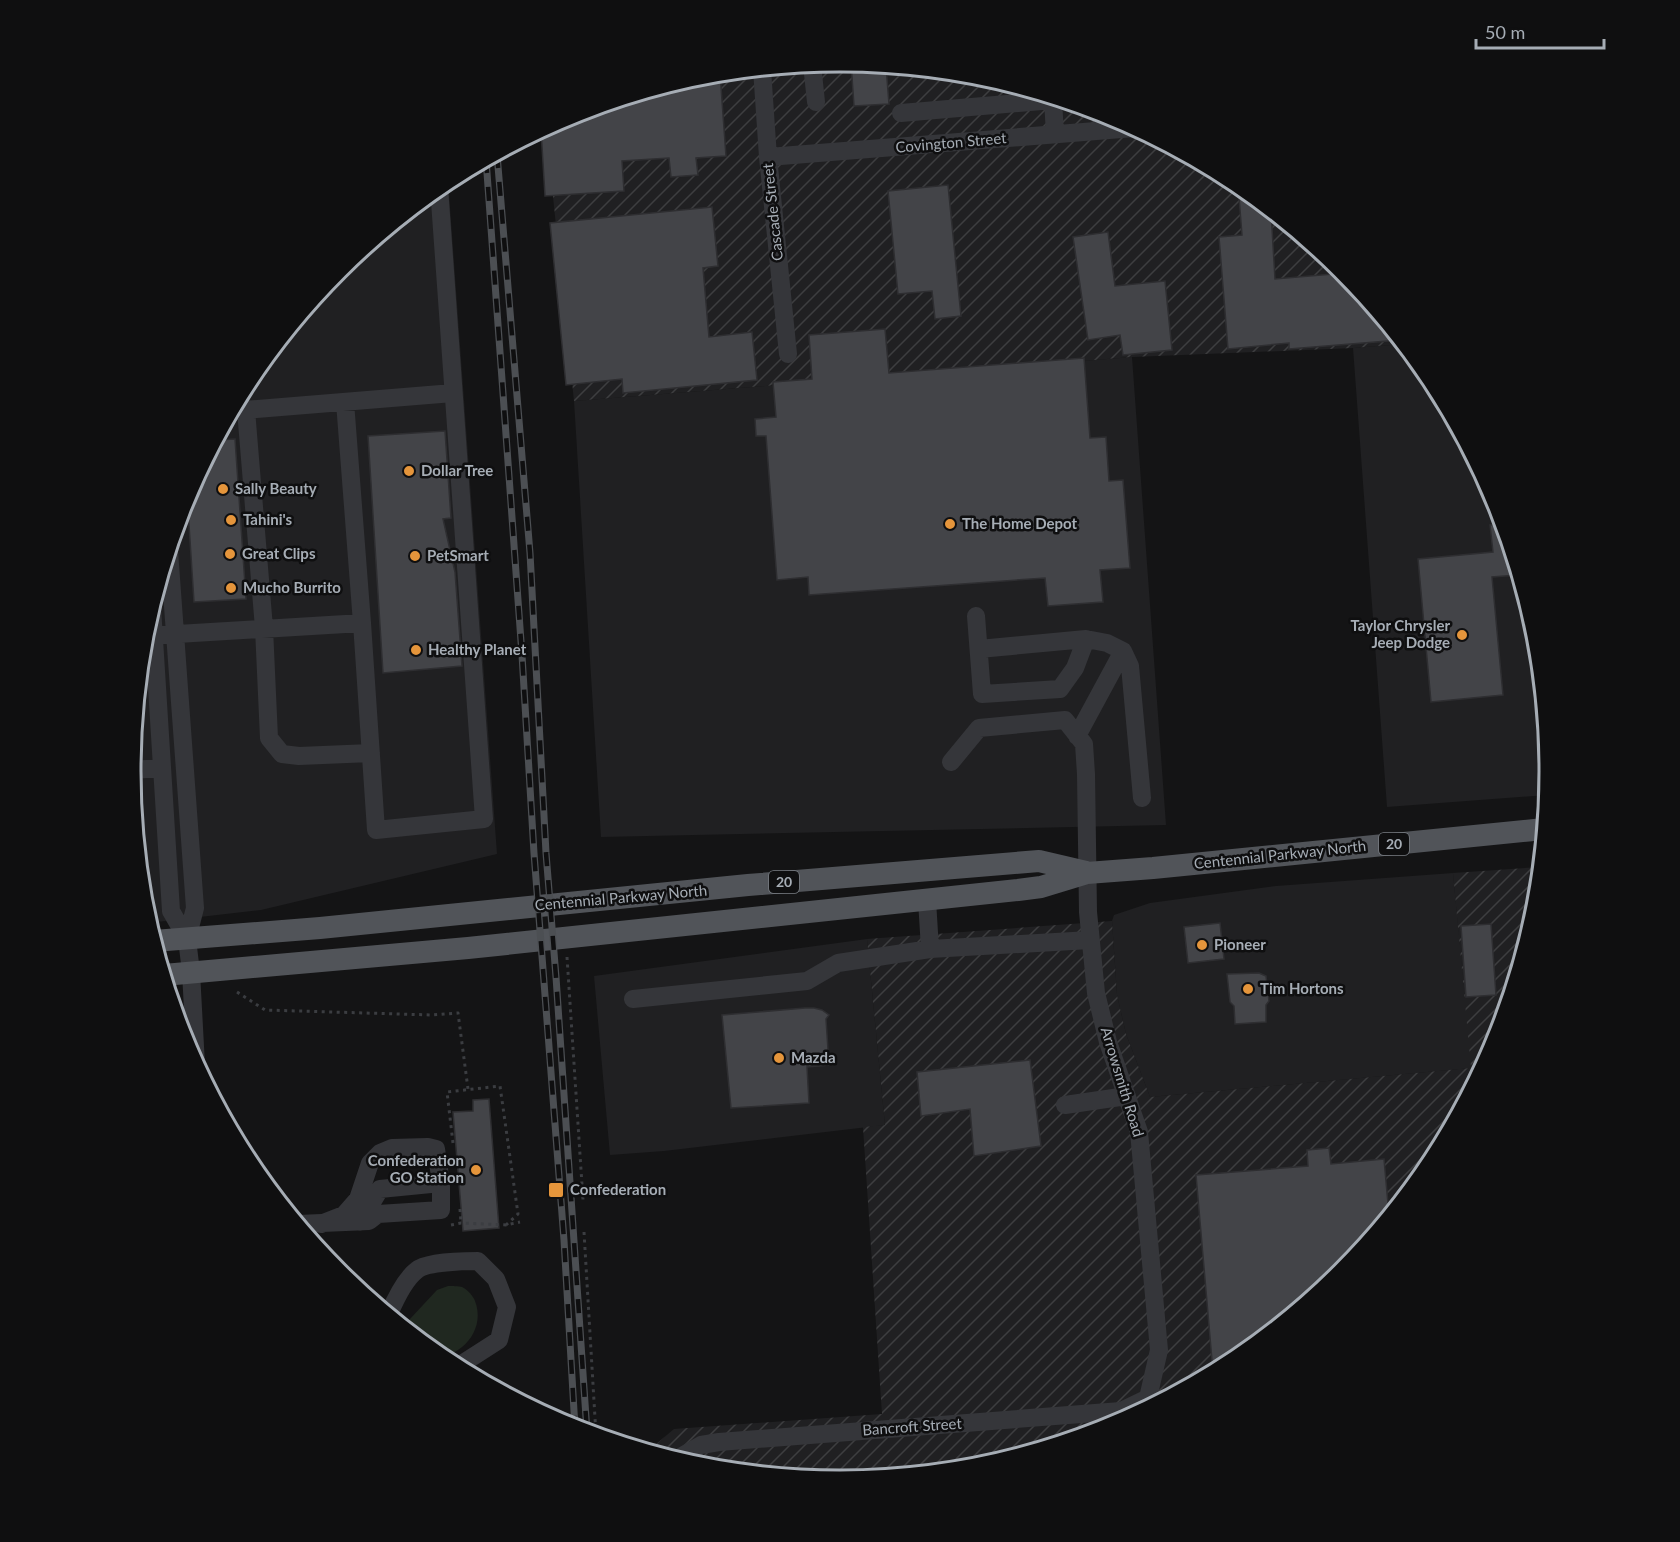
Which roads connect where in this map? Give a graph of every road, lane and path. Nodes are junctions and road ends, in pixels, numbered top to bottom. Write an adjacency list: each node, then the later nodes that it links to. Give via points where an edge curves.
1 (813, 73): 4 (street)
2 (763, 76): 11 (street, Cascade Street)
3 (1027, 98): 6 (street)
4 (816, 102)
5 (1056, 106): 9 (street)
6 (940, 110): 7 (street); 10 (street)
7 (901, 113)
8 (1117, 129): 9 (street, Covington Street)
9 (1055, 134): 10 (street, Covington Street)
10 (943, 143): 11 (street, Covington Street)
11 (768, 157): 13 (street, Cascade Street)
12 (440, 198): 14 (street)
13 (788, 354)
14 (453, 393): 15 (street); 29 (street, via 484,819 376,830)
15 (345, 402): 16 (street); 20 (street)
16 (242, 410)
17 (239, 414): 21 (street)
18 (170, 571): 22 (street)
19 (976, 616): 25 (street)
20 (362, 623): 21 (street); 29 (street)
21 (264, 628): 22 (street); 29 (street, via 269,738 282,754)
22 (175, 634): 23 (street); 37 (street, via 195,908)
23 (154, 636)
24 (1086, 639): 25 (street); 25 (street, via 1075,668 1060,689 982,694); 26 (street)
25 (979, 649)
26 (1123, 651): 28 (street); 33 (street, via 1130,666)
27 (151, 655): 31 (street)
28 (1077, 736): 30 (street, via 1065,720 979,728); 35 (street, Arrowsmith Road, via 1084,744 1085,754)
29 (371, 753)
30 (951, 762)
31 (162, 768): 32 (street); 37 (street, via 171,911)
32 (141, 769)
33 (1142, 798)
34 (1537, 830): 35 (main road, Centennial Parkway North / 20)
35 (1087, 873): 36 (main road, Centennial Parkway North / 20, via 1041,887); 37 (main road, Centennial Parkway North / 20, via 1039,861); 38 (street, Arrowsmith Road)
36 (927, 900): 40 (street); 42 (main road, Centennial Parkway North / 20, via 468,948)
37 (187, 939): 39 (main road, Centennial Parkway North / 20); 42 (street)
38 (1090, 940): 40 (street); 48 (street, Arrowsmith Road, via 1096,993)
39 (162, 941)
40 (930, 949): 45 (street, via 838,963 807,981)
41 (567, 957): 52 (path)
42 (191, 972): 43 (main road, Centennial Parkway North); 46 (street)
43 (172, 974)
44 (237, 992): 47 (path, via 265,1010 458,1013)
45 (633, 999)
46 (195, 1039)
47 (468, 1089): 50 (path, via 447,1092); 59 (path, via 500,1086 518,1214)
48 (1127, 1096): 49 (street); 64 (street, Arrowsmith Road, via 1139,1132 1159,1350)
49 (1065, 1105)
50 (453, 1146)
51 (441, 1183): 54 (street, via 380,1189); 54 (street, via 441,1209 378,1214); 58 (street, via 436,1149 392,1148 370,1163 358,1199 344,1215)
52 (583, 1200)
53 (459, 1201): 56 (path)
54 (360, 1222): 58 (street)
55 (520, 1222): 59 (path)
56 (461, 1223): 59 (path); 60 (path)
57 (307, 1224): 58 (street)
58 (321, 1224)
59 (506, 1225)
60 (445, 1227)
61 (584, 1232): 67 (path)
62 (392, 1308): 63 (street, via 418,1268 478,1261 496,1279 507,1307 499,1340)
63 (466, 1361)
64 (1148, 1398): 65 (street, Bancroft Street)
65 (1132, 1405)
66 (1120, 1411): 68 (street, Bancroft Street, via 719,1442)
67 (595, 1426)
68 (688, 1453)

